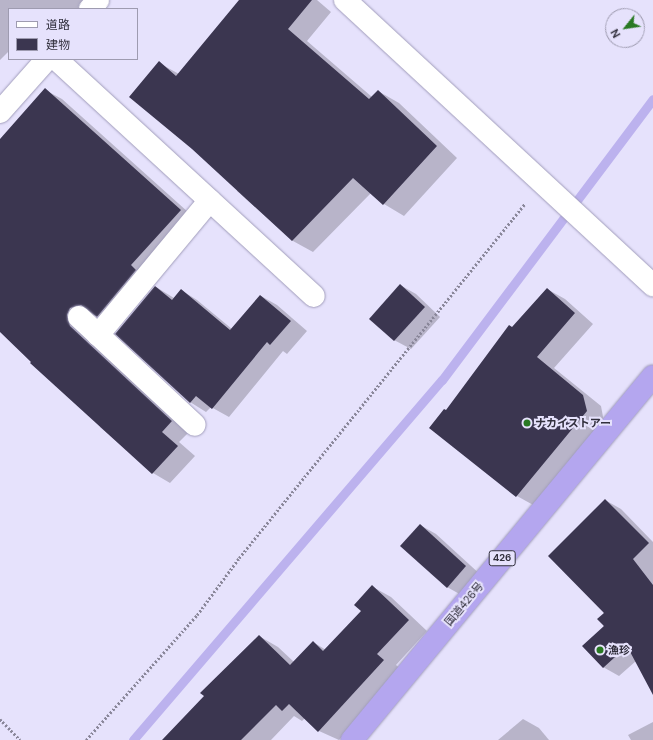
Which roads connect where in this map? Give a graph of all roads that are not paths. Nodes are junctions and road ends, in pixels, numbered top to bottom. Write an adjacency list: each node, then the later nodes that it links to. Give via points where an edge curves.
1 (98, 0): 3 (street)
2 (345, 0): 8 (street, via 548,185)
3 (91, 8)
4 (46, 60): 6 (street)
5 (57, 60): 7 (street)
6 (0, 112)
7 (210, 200): 9 (street); 11 (street)
8 (653, 285)
9 (314, 296)
10 (79, 317): 11 (street)
11 (98, 335): 13 (street)
12 (653, 376): 14 (highway, 国道426号 / 426)
13 (195, 425)
14 (352, 740)

